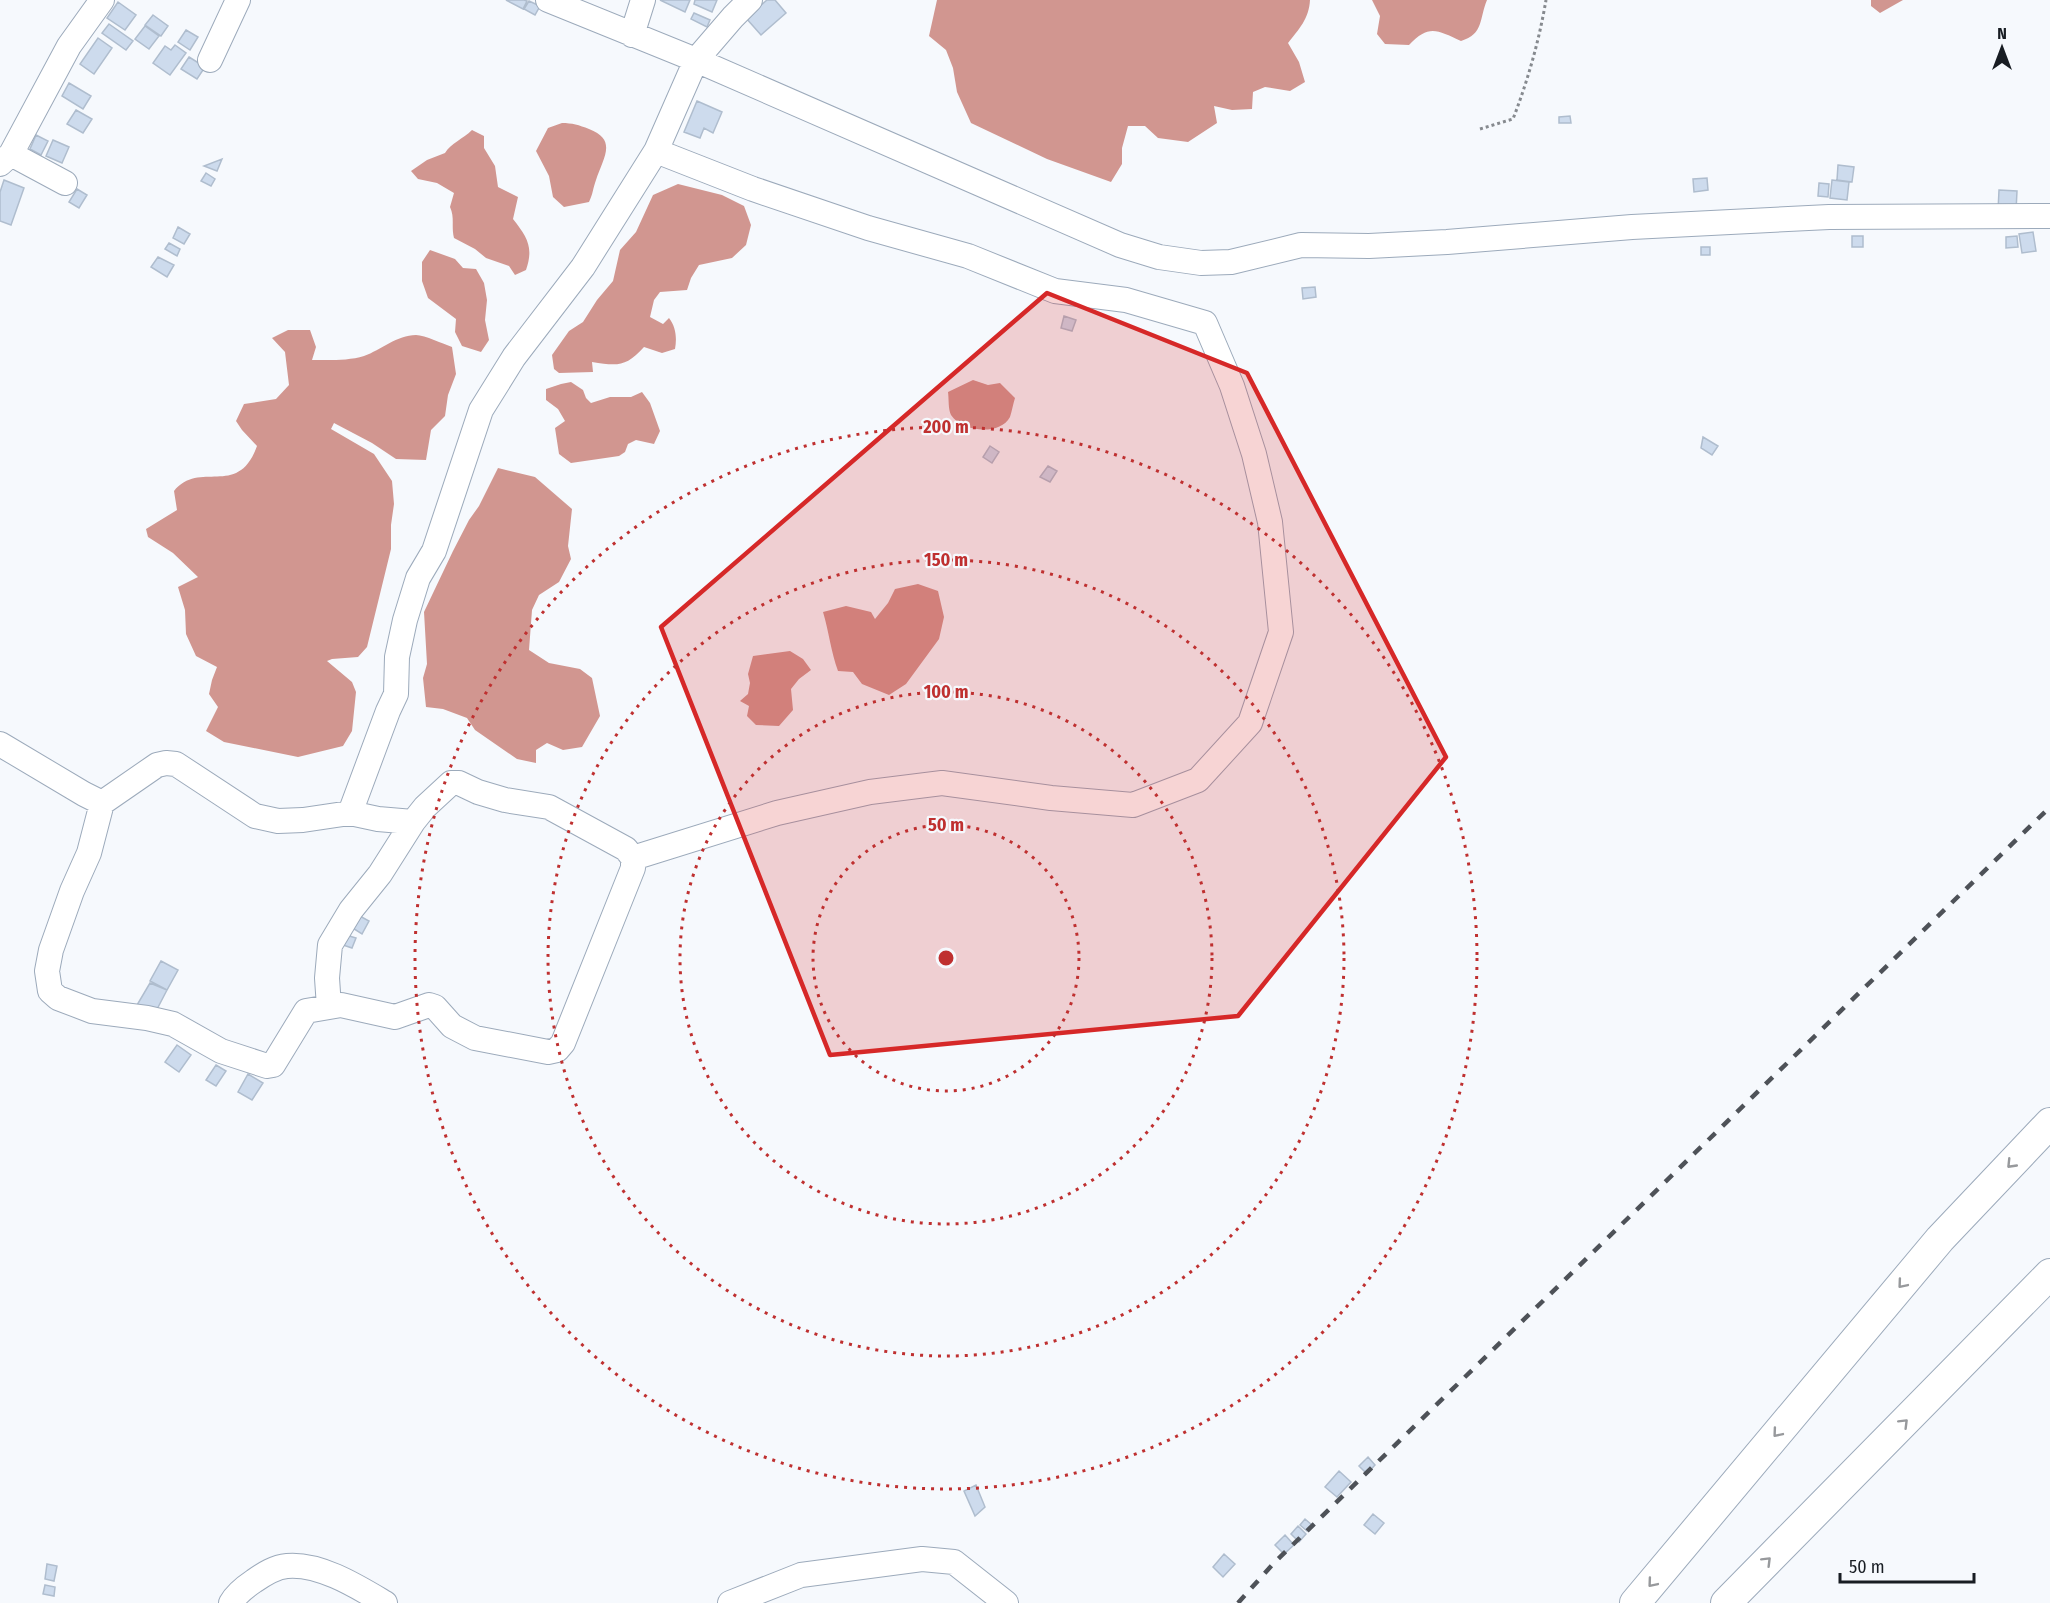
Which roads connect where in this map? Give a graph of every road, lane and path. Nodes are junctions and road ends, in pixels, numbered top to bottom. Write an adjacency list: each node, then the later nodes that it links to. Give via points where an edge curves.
1 (102, 0): 12 (street, via 69,46)
2 (238, 0): 8 (street)
3 (548, 0): 7 (street)
4 (643, 0): 7 (street)
5 (750, 0): 9 (street)
6 (1546, 0): 10 (path, via 1527,82 1513,119)
7 (632, 35): 9 (street)
8 (210, 60)
9 (696, 60): 11 (street); 14 (street, via 1120,245 1159,257 1201,263 1231,262 1301,245 1447,242 1829,217)
10 (1480, 129)
11 (656, 151): 17 (street, via 584,267 514,357 481,410 434,551 418,578 399,648 396,694); 19 (street, via 858,225 968,256 1055,291 1126,300 1205,323 1232,386 1254,454 1270,522 1281,632 1250,723 1198,780 1133,805 942,783 870,792 777,813)
12 (5, 159): 13 (street)
13 (65, 183)
14 (2050, 216)
15 (0, 744): 16 (street)
16 (102, 803): 17 (street, via 157,765 166,763 190,772 255,816 278,821); 20 (street, via 89,853 51,950 47,971 50,991 92,1011 173,1024 221,1051 267,1066 273,1065 306,1011)
17 (350, 813): 18 (street)
18 (413, 822): 19 (street, via 445,787 459,783 505,800 549,807 626,849); 20 (street, via 330,945)
19 (633, 858): 20 (street, via 633,868 557,1050 548,1052 475,1038 452,1026 429,1005 395,1017 341,1005)
20 (329, 1007)
21 (2050, 1123): 27 (main road, one-way to 27, via 1940,1239)
22 (2047, 1277): 28 (main road, one-way to 22)
23 (231, 1603): 24 (street, via 234,1596 268,1572 302,1566 354,1584)
24 (385, 1603)
25 (730, 1603): 26 (street, via 801,1575 922,1558 954,1562)
26 (1005, 1603)
27 (1635, 1603)
28 (1726, 1603)

